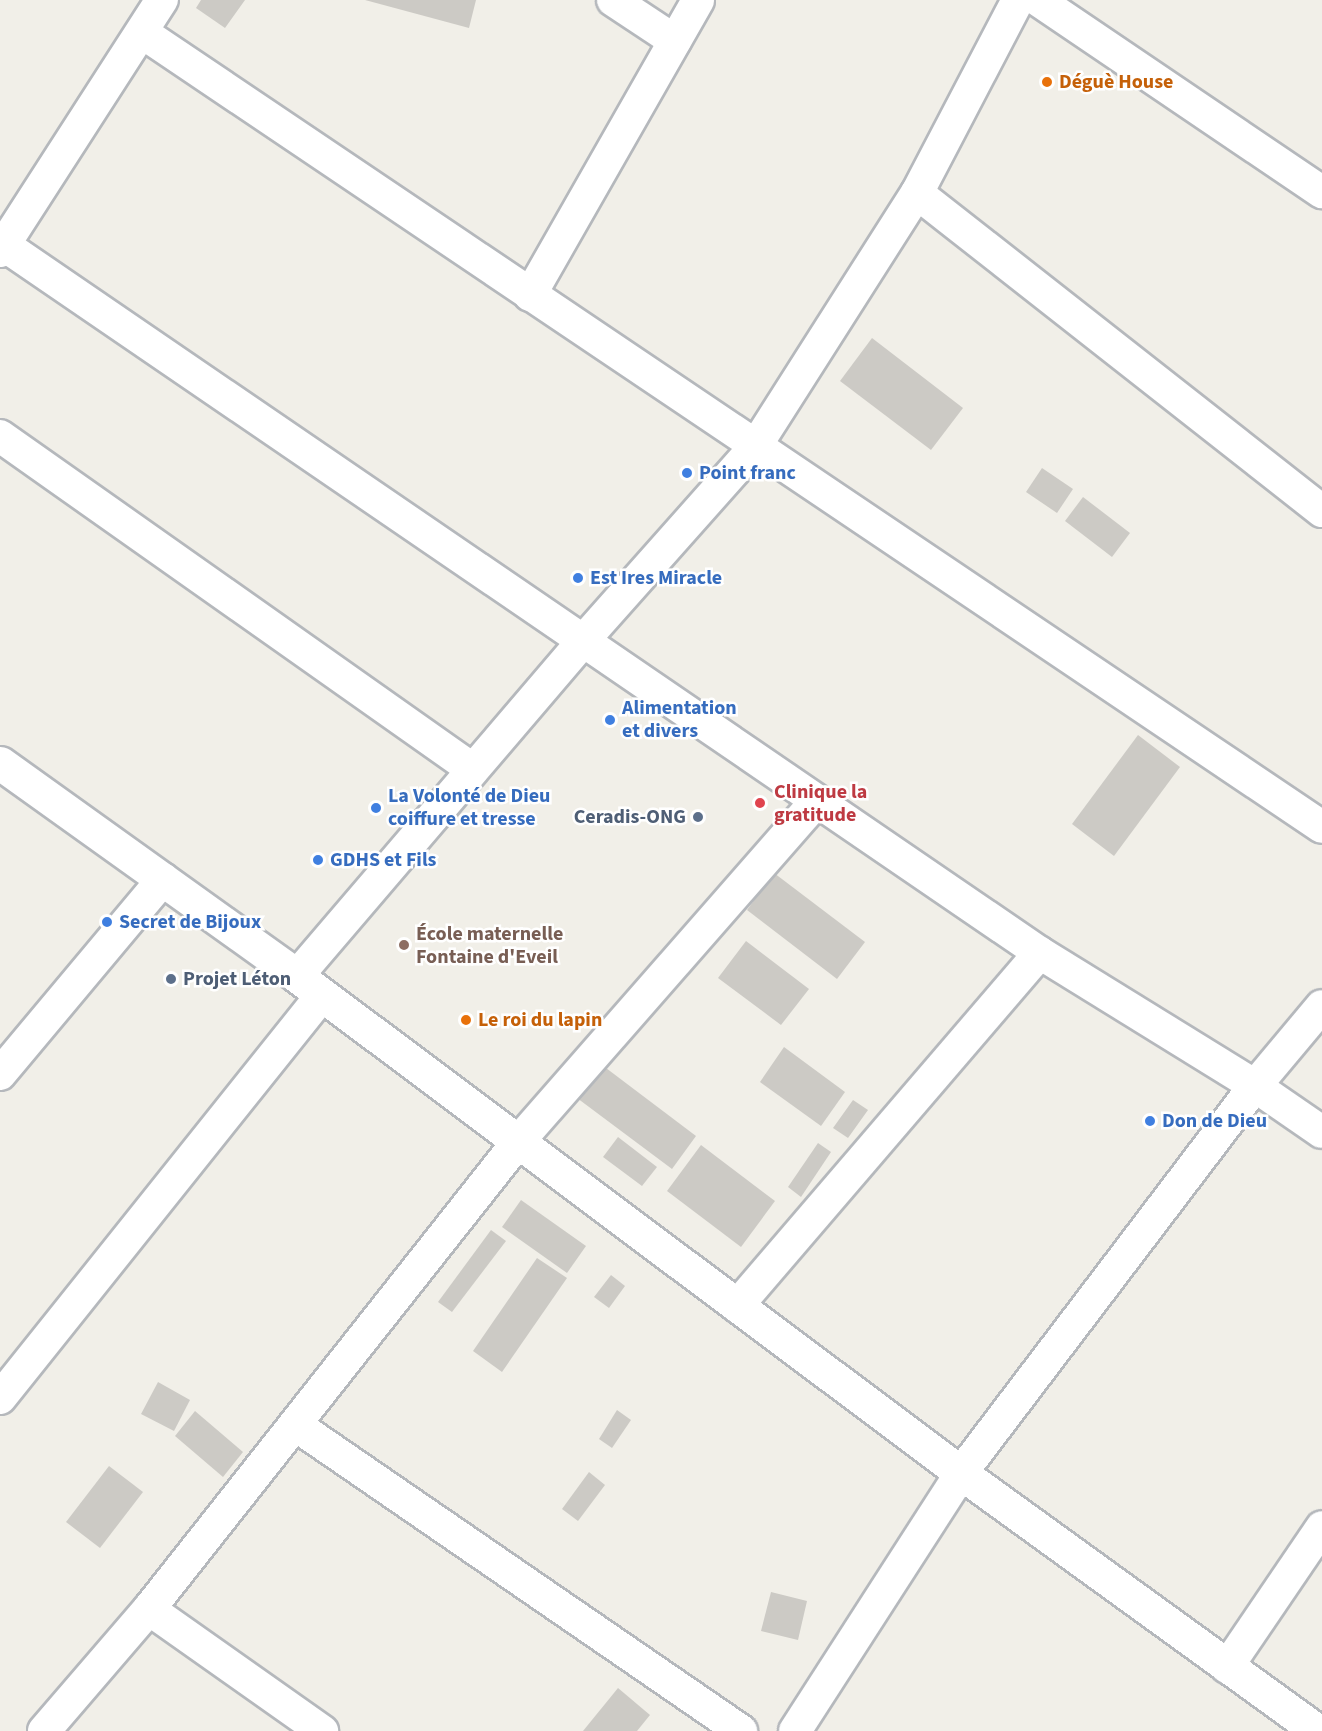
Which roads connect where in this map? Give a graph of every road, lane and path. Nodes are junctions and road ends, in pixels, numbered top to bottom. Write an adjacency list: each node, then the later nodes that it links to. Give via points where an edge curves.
1 (162, 0): 6 (street)
2 (613, 0): 7 (street)
3 (698, 0): 7 (street)
4 (1018, 0): 9 (street)
5 (1038, 0): 8 (street)
6 (143, 33): 10 (street); 11 (street)
7 (675, 41): 11 (street)
8 (1322, 192)
9 (917, 193): 13 (street); 14 (street)
10 (2, 248): 15 (street)
11 (530, 295): 13 (street)
12 (0, 436): 17 (street)
13 (755, 447): 15 (street); 19 (street)
14 (1322, 511)
15 (582, 642): 17 (street); 18 (street)
16 (0, 763): 20 (main road)
17 (472, 769): 22 (street)
18 (816, 801): 21 (street); 28 (street)
19 (1322, 828)
20 (163, 879): 22 (main road); 25 (street)
21 (1040, 953): 26 (street); 29 (street)
22 (297, 975): 23 (main road)
23 (322, 995): 28 (main road); 30 (street)
24 (1322, 1006): 26 (street)
25 (0, 1074)
26 (1256, 1086): 27 (street); 32 (street)
27 (1322, 1132)
28 (518, 1142): 29 (main road); 31 (street)
29 (737, 1306): 32 (main road)
30 (0, 1398)
31 (297, 1426): 34 (street); 38 (street)
32 (961, 1473): 35 (main road); 39 (street)
33 (1322, 1527): 35 (street)
34 (149, 1609): 36 (street); 37 (street)
35 (1227, 1667): 40 (main road)
36 (44, 1731)
37 (322, 1731)
38 (741, 1731)
39 (795, 1731)
40 (1317, 1731)

